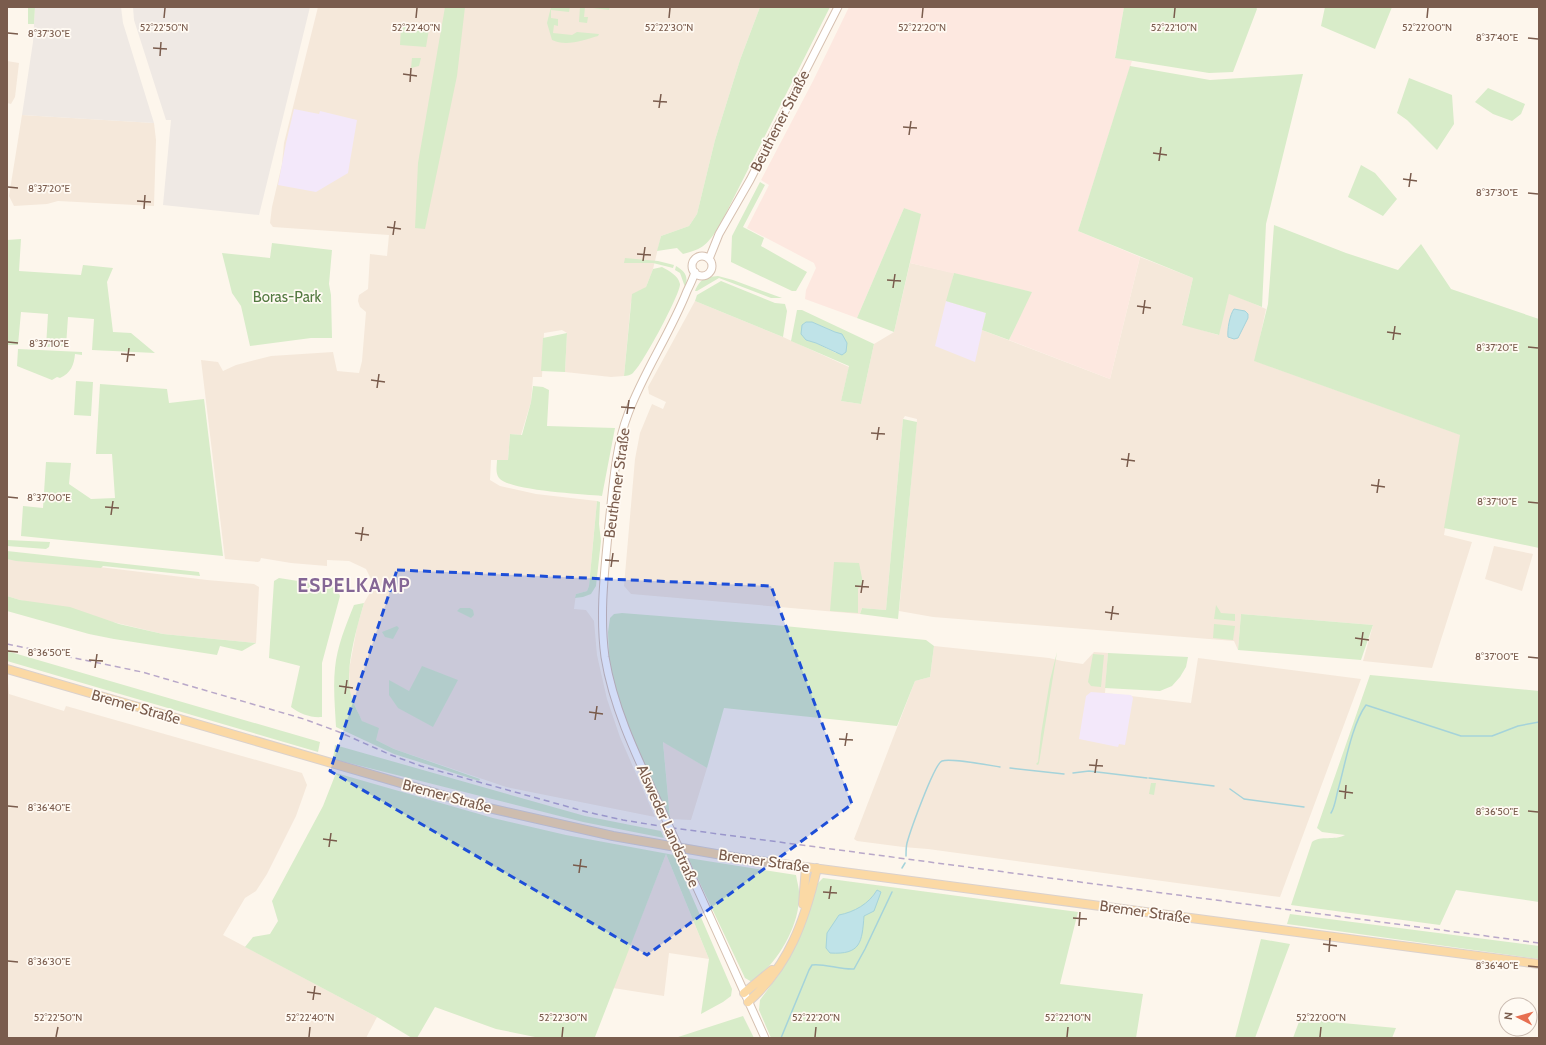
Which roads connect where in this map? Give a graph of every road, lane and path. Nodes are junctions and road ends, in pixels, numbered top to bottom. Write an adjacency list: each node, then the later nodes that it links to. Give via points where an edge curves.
1 (838, 7): 2 (main road, Beuthener Straße, via 750,180)
2 (706, 257): 3 (main road, via 698,257 693,262 693,268); 3 (main road, via 712,263 711,269 707,274)
3 (698, 274): 4 (main road, Beuthener Straße, via 691,293 683,303 637,390 627,416 618,450)
4 (603, 604): 9 (main road, Alsweder Landstraße, bridge, via 605,656 613,692 632,744)
5 (7, 670): 6 (main road, Bremer Straße, via 480,806 621,838)
6 (806, 867): 7 (main road, Bremer Straße); 9 (main road, via 801,914 793,937 774,969)
7 (817, 868): 8 (main road, Bremer Straße); 10 (main road, via 805,915 787,955 770,981)
8 (1539, 964)
9 (744, 993): 10 (main road, Alsweder Landstraße)
10 (748, 1002): 11 (main road, Alsweder Landstraße)
11 (765, 1038)

